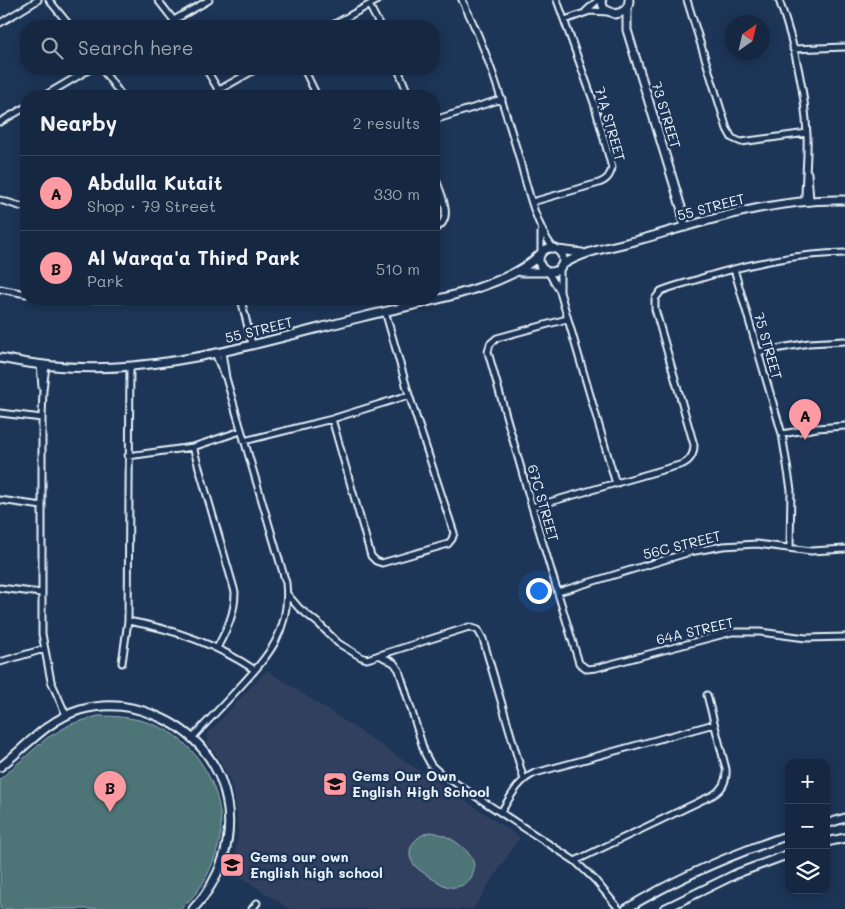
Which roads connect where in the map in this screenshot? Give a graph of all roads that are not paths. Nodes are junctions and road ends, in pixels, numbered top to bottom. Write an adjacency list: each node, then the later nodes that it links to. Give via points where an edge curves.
1 (38, 0): 20 (street)
2 (49, 0): 15 (street)
3 (158, 0): 16 (street)
4 (209, 0): 16 (street)
5 (378, 0): 12 (street)
6 (462, 0): 35 (street, via 479,34)
7 (557, 0): 19 (street, 71A STREET)
8 (600, 0): 13 (street); 14 (street, 73 STREET)
9 (687, 0): 39 (street, via 729,134 736,141)
10 (779, 0): 23 (street)
11 (629, 3): 14 (street, via 624,12); 21 (street, 73 STREET)
12 (369, 5): 17 (street); 18 (street)
13 (584, 12): 14 (street); 19 (street)
14 (611, 13): 21 (street, 73 STREET)
15 (65, 20)
16 (174, 20)
17 (341, 20)
18 (377, 20)
19 (565, 20): 44 (street, 71A STREET, via 594,103 612,168 610,175 599,183)
20 (0, 23)
21 (627, 30): 47 (street, 73 STREET)
22 (845, 47): 23 (street)
23 (793, 49): 39 (street)
24 (80, 75): 30 (street)
25 (106, 75): 31 (street)
26 (210, 75): 32 (street)
27 (245, 75): 32 (street)
28 (307, 75): 33 (street)
29 (400, 75): 34 (street)
30 (54, 90)
31 (118, 90)
32 (219, 90)
33 (314, 90)
34 (406, 90)
35 (502, 99): 37 (street); 44 (street)
36 (20, 110): 38 (street)
37 (440, 118)
38 (0, 122)
39 (807, 134): 42 (street)
40 (440, 193): 46 (street, via 446,211)
41 (0, 200): 45 (street)
42 (807, 200): 43 (street, 55 STREET); 47 (street, 55 STREET, via 760,207)
43 (845, 200)
44 (532, 202): 48 (street)
45 (20, 206)
46 (440, 226)
47 (687, 226): 50 (street, 55 STREET)
48 (541, 228): 49 (street); 51 (street)
49 (555, 249): 50 (street, 55 STREET); 51 (street, via 549,248); 53 (street, via 563,257)
50 (585, 253): 53 (street, 55 STREET)
51 (540, 254): 55 (street, 55 STREET); 56 (street, via 539,263)
52 (845, 254): 54 (street, via 796,256)
53 (561, 267): 56 (street, via 556,272); 58 (street)
54 (734, 269): 68 (street, 75 STREET); 82 (street, via 667,289 655,299 655,309 694,445 693,455 683,464)
55 (518, 272): 56 (street, 55 STREET); 60 (street, 55 STREET)
56 (547, 272): 58 (street)
57 (0, 289): 59 (street)
58 (560, 292): 64 (street)
59 (20, 293)
60 (440, 298)
61 (242, 305): 66 (street)
62 (410, 305): 63 (street, 55 STREET)
63 (385, 311): 66 (street, 55 STREET); 72 (street)
64 (567, 319): 82 (street); 85 (street, 67C STREET, via 501,337 488,348)
65 (845, 341): 68 (street, via 809,343)
66 (252, 344): 67 (street, 55 STREET)
67 (219, 352): 71 (street, 55 STREET); 77 (street)
68 (758, 352): 78 (street, 75 STREET)
69 (0, 358): 70 (street, 55 STREET)
70 (43, 364): 71 (street, 55 STREET); 74 (street)
71 (130, 366): 81 (street)
72 (408, 395): 75 (street); 75 (street, via 454,533 448,544 442,546 382,563 371,556)
73 (0, 413): 74 (street)
74 (42, 418): 84 (street)
75 (332, 419): 79 (street)
76 (845, 426): 78 (street)
77 (241, 431): 79 (street); 80 (street)
78 (782, 434): 86 (street, 75 STREET, via 791,490)
79 (244, 441): 91 (street)
80 (193, 447): 81 (street); 94 (street, via 235,592 233,616)
81 (128, 456): 92 (street)
82 (616, 484): 85 (street)
83 (0, 500): 84 (street)
84 (42, 506): 89 (street)
85 (532, 507): 90 (street, 67C STREET)
86 (790, 548): 87 (street, 56C STREET); 90 (street, 56C STREET, via 748,544 706,548)
87 (845, 549)
88 (0, 588): 89 (street)
89 (42, 592): 95 (street)
90 (558, 592): 99 (street, 67C STREET, via 577,660)
91 (287, 594): 96 (street, via 305,614 346,648 367,659); 100 (street, via 280,634)
92 (128, 621): 94 (street, via 173,630); 98 (street)
93 (845, 637): 99 (street, 64A STREET, via 806,638 732,632 596,668)
94 (216, 648): 100 (street)
95 (44, 649): 97 (street); 102 (street, via 51,681)
96 (379, 655): 106 (street, via 469,627 478,630); 107 (street, via 399,670 431,765)
97 (0, 662)
98 (122, 663)
99 (582, 666)
100 (255, 670): 104 (street)
101 (707, 695): 103 (street)
102 (66, 715): 104 (street, via 93,708 134,708 165,719); 105 (street)
103 (714, 724): 106 (street, via 535,773); 114 (street, via 726,776 718,792)
104 (192, 738): 116 (street, via 220,777 228,806 229,826 219,874)
105 (0, 767)
106 (524, 780): 107 (street)
107 (501, 812): 114 (street)
108 (845, 818): 109 (street)
109 (830, 823)
110 (785, 837): 119 (street, via 701,869)
111 (845, 838): 112 (street)
112 (830, 841)
113 (785, 856): 120 (street)
114 (575, 862): 118 (street)
115 (257, 903): 117 (street)
116 (193, 909)
117 (252, 909)
118 (619, 909)
119 (626, 909)
120 (664, 909)

